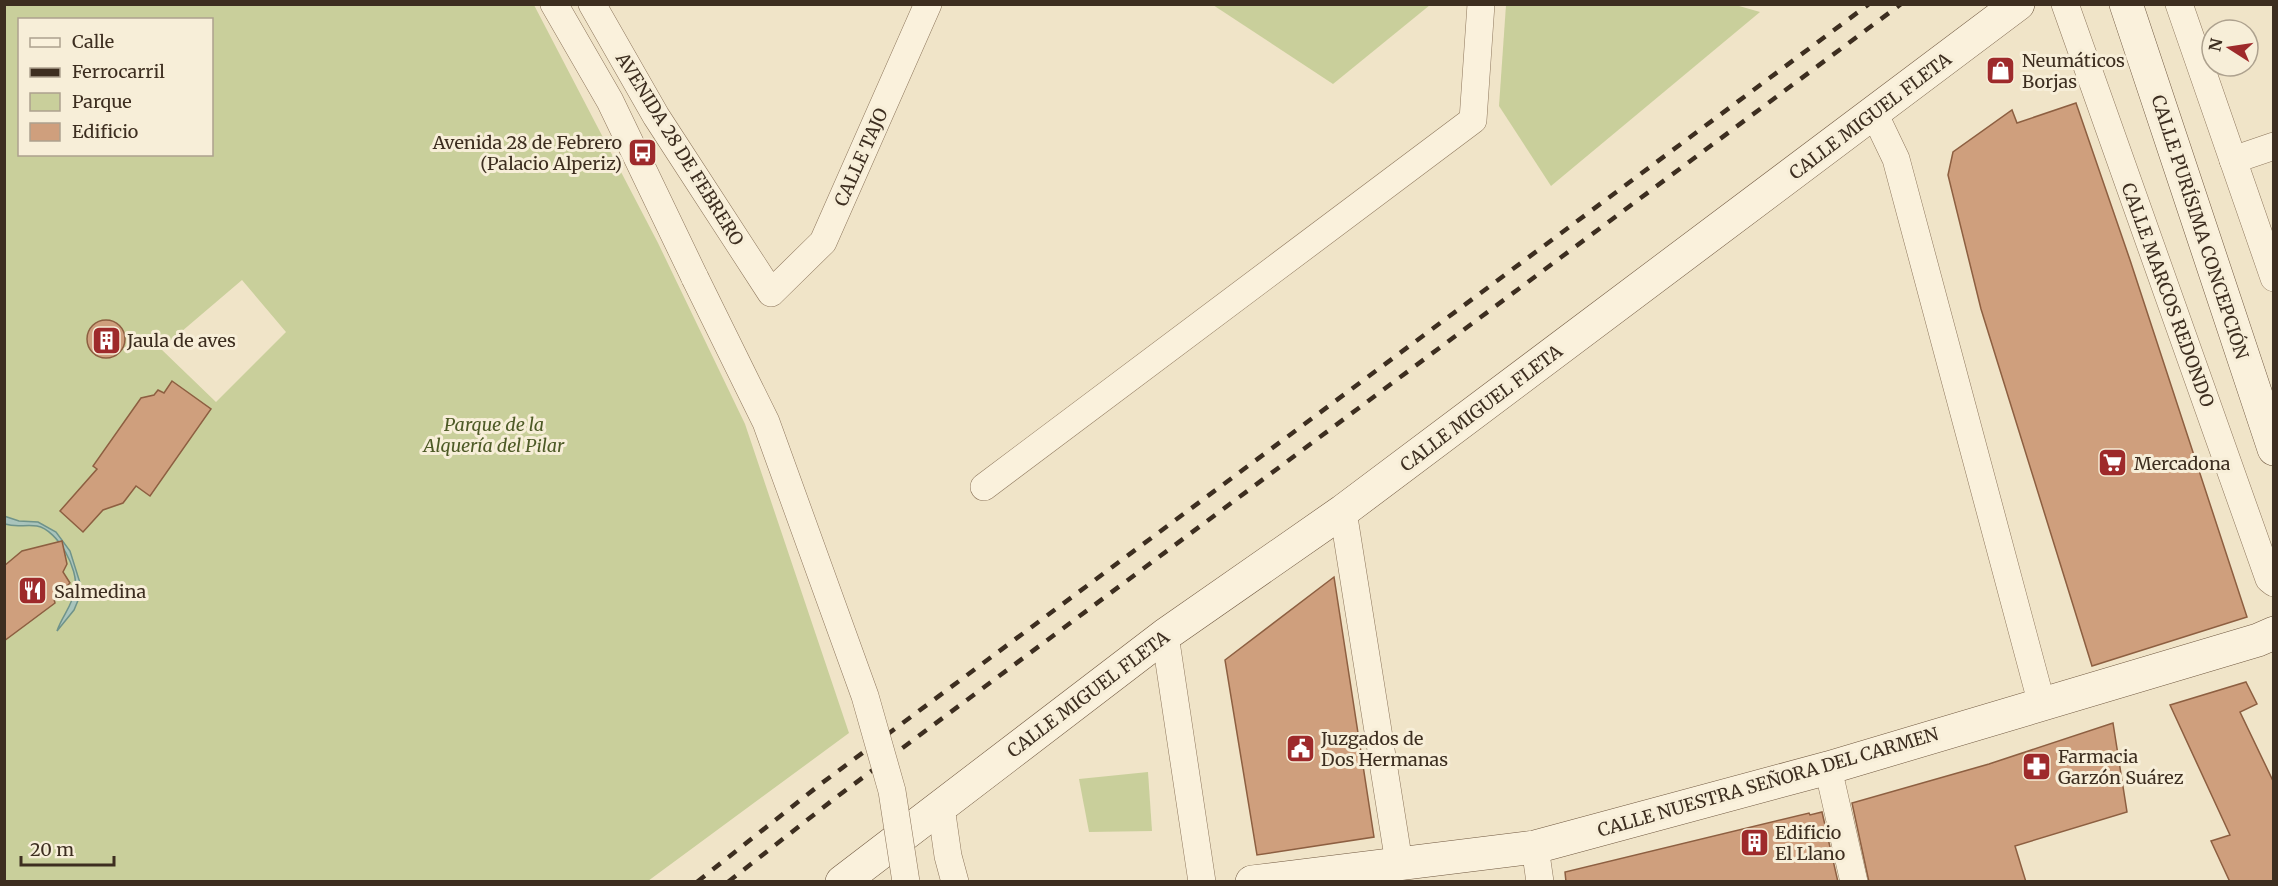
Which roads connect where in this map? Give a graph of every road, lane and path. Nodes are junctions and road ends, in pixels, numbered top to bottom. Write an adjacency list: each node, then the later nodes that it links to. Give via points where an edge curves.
1 (554, 4): 26 (street, bridge, via 610,101 766,422 865,696 892,791)
2 (592, 4): 13 (street, AVENIDA 28 DE FEBRERO, via 656,116)
3 (928, 4): 13 (street, CALLE TAJO, via 823,242)
4 (1481, 4): 15 (street, via 1473,120)
5 (2018, 4): 9 (street, CALLE MIGUEL FLETA)
6 (2065, 4): 17 (street, CALLE MARCOS REDONDO, via 2269,579)
7 (2126, 4): 14 (street, CALLE PURÍSIMA CONCEPCIÓN)
8 (2179, 4): 11 (street)
9 (1874, 113): 16 (street, CALLE MIGUEL FLETA); 20 (street, via 1896,159)
10 (2274, 146): 11 (street)
11 (2233, 160): 12 (street)
12 (2274, 278)
13 (771, 293)
14 (2274, 449)
15 (984, 487)
16 (1343, 511): 19 (street, CALLE MIGUEL FLETA); 24 (street)
17 (2274, 583)
18 (2274, 633): 20 (street, CALLE NUESTRA SEÑORA DEL CARMEN)
19 (1165, 635): 22 (street, CALLE MIGUEL FLETA); 28 (street)
20 (2042, 705): 21 (street, CALLE NUESTRA SEÑORA DEL CARMEN)
21 (1828, 768): 23 (street, CALLE NUESTRA SEÑORA DEL CARMEN); 31 (street)
22 (941, 807): 25 (street, CALLE MIGUEL FLETA); 27 (street)
23 (1535, 847): 24 (street, CALLE NUESTRA SEÑORA DEL CARMEN); 30 (street)
24 (1399, 863): 29 (street, CALLE NUESTRA SEÑORA DEL CARMEN)
25 (842, 882)
26 (906, 882)
27 (955, 882)
28 (1202, 882)
29 (1252, 882)
30 (1540, 882)
31 (1854, 882)

